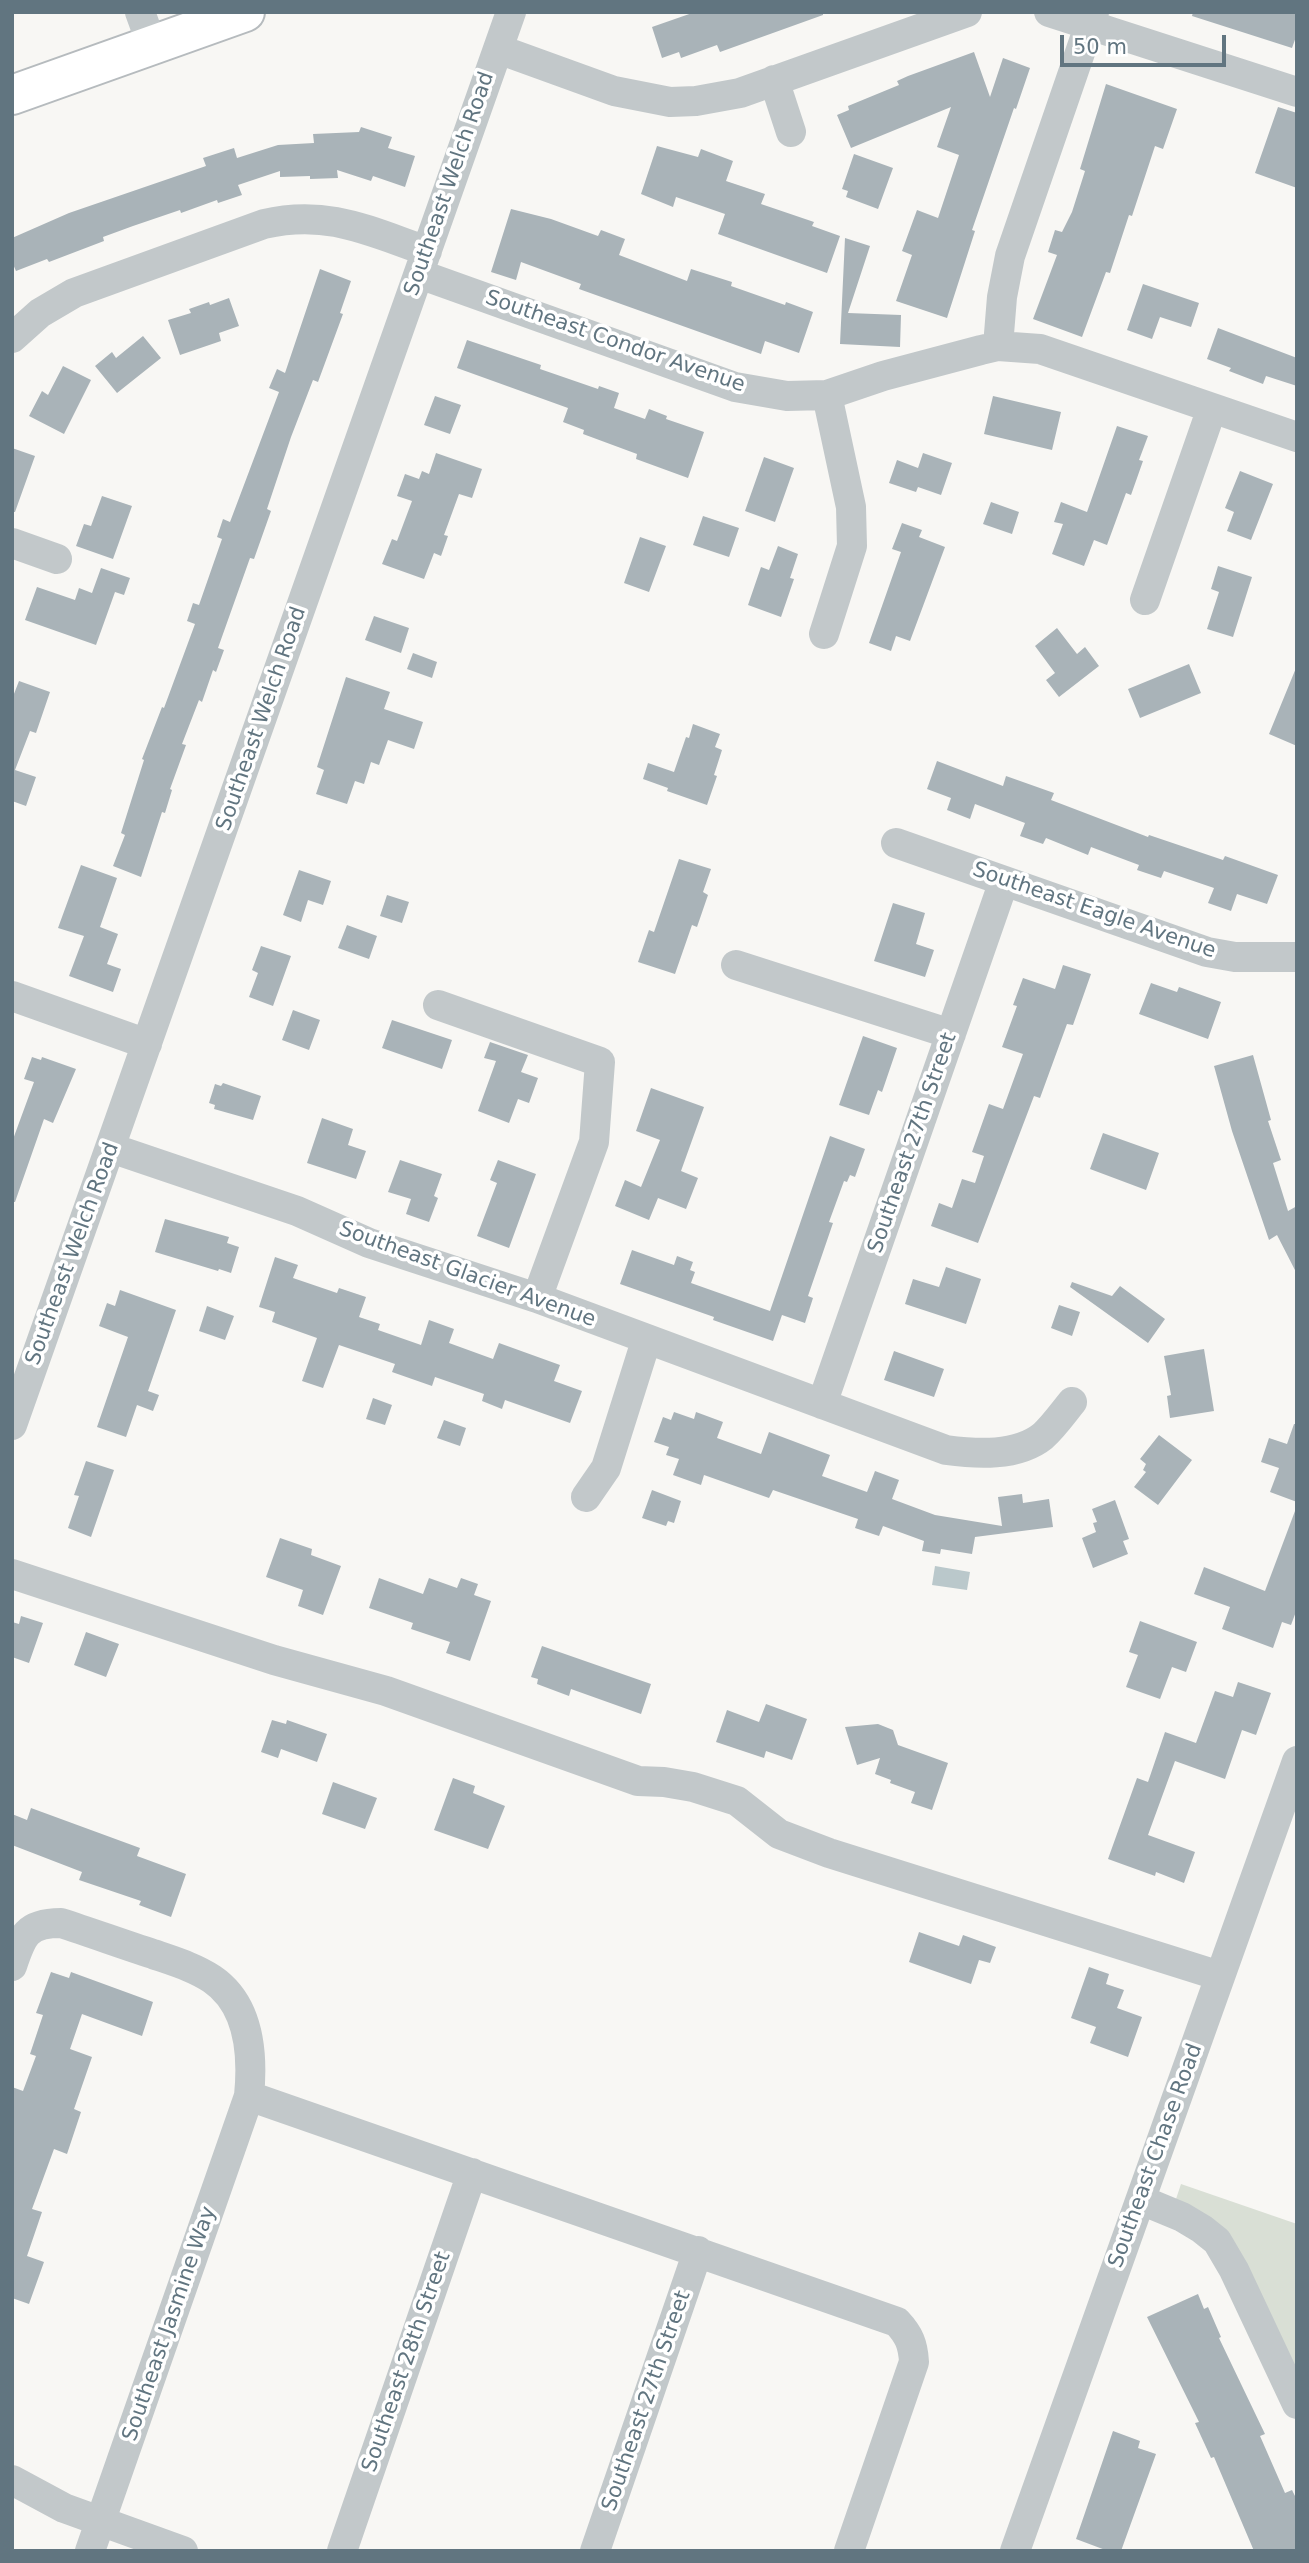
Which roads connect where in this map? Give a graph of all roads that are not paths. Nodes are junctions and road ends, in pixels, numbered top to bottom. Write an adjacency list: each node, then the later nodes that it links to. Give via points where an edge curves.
1 (245, 12): 6 (main road)
2 (511, 12): 7 (street, Southeast Welch Road)
3 (967, 12): 8 (street)
4 (1049, 12): 5 (street)
5 (1092, 19): 9 (street); 14 (street, via 1010,256)
6 (146, 29): 10 (main road)
7 (498, 49): 8 (street, via 614,91 670,102 724,97); 12 (street, Southeast Welch Road)
8 (774, 80): 11 (street)
9 (1297, 92)
10 (12, 95)
11 (791, 132)
12 (423, 262): 13 (street, Southeast Condor Avenue, via 347,223 286,218 74,293 40,313); 15 (street, Southeast Condor Avenue, via 735,387 787,396); 29 (street, Southeast Welch Road)
13 (12, 338)
14 (998, 346): 15 (street, Southeast Condor Avenue); 16 (street, Southeast Condor Avenue, via 1040,349)
15 (827, 395): 21 (street, via 851,507 852,546)
16 (1212, 408): 17 (street, Southeast Condor Avenue); 20 (street)
17 (1297, 437)
18 (12, 543): 19 (street)
19 (57, 559)
20 (1145, 600)
21 (824, 634)
22 (896, 843): 23 (street, Southeast Eagle Avenue)
23 (1004, 881): 24 (street, Southeast Eagle Avenue, via 1207,952); 28 (street, Southeast 27th Street)
24 (1297, 957)
25 (736, 965): 28 (street)
26 (12, 996): 29 (street)
27 (438, 1004): 31 (street, via 600,1062 594,1142)
28 (951, 1034): 34 (street, Southeast 27th Street)
29 (147, 1044): 30 (street, Southeast Welch Road)
30 (111, 1148): 31 (street, Southeast Glacier Avenue, via 297,1211 369,1243); 35 (street, Southeast Welch Road)
31 (537, 1298): 32 (street, Southeast Glacier Avenue)
32 (646, 1341): 34 (street, Southeast Glacier Avenue); 36 (street, via 606,1468)
33 (1073, 1402): 34 (street, Southeast Glacier Avenue, via 1042,1437 1020,1447 971,1453 946,1450)
34 (822, 1404)
35 (12, 1425)
36 (586, 1497)
37 (12, 1574): 40 (street, via 274,1660 386,1691 638,1781 693,1787 737,1801 779,1833 829,1853)
38 (1297, 1760): 40 (street, Southeast Chase Road)
39 (12, 1966): 41 (street, Southeast Jasmine Way, via 30,1930 39,1924 61,1923 214,1980 239,2012 246,2031 251,2052)
40 (1220, 1976): 43 (street, Southeast Chase Road)
41 (249, 2096): 42 (street); 47 (street, Southeast Jasmine Way)
42 (472, 2174): 44 (street); 50 (street, Southeast 28th Street)
43 (1141, 2200): 45 (street, via 1182,2217 1217,2241); 53 (street, Southeast Chase Road)
44 (698, 2251): 51 (street, Southeast 27th Street); 52 (street, via 883,2315 908,2334 914,2362)
45 (1297, 2404)
46 (12, 2480): 47 (street)
47 (100, 2522): 48 (street, Southeast Jasmine Way); 49 (street)
48 (90, 2551)
49 (183, 2551)
50 (342, 2551)
51 (596, 2551)
52 (849, 2551)
53 (1016, 2551)

